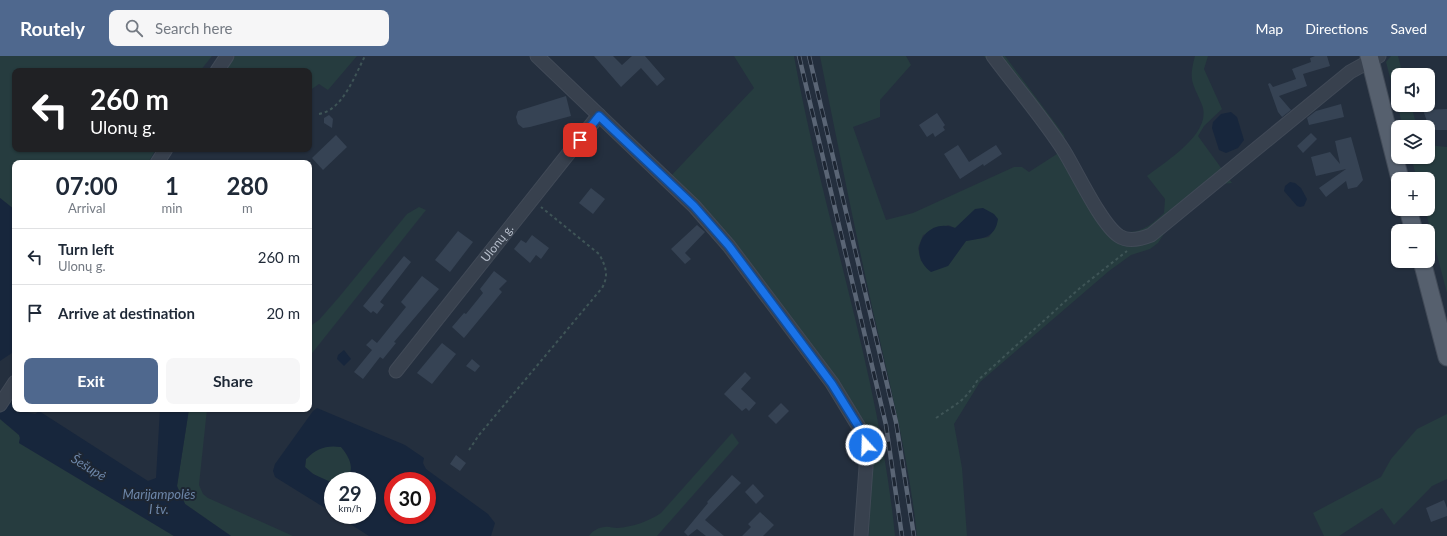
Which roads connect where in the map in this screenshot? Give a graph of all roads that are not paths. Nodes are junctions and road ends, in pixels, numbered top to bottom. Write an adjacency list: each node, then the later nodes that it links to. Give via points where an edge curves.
1 (227, 56): 5 (street)
2 (537, 56): 6 (street)
3 (992, 56): 4 (street, via 1064,150 1106,222 1119,236 1128,240 1144,238 1151,234 1350,72)
4 (1373, 57): 7 (main road)
5 (219, 68)
6 (599, 116): 10 (street, Ulonų g.); 13 (street, via 694,206 729,246 832,384 865,437 866,467)
7 (1398, 172)
8 (1424, 268): 9 (main road)
9 (1447, 357)
10 (396, 371)
11 (12, 386): 12 (street)
12 (3, 400)
13 (861, 536)

